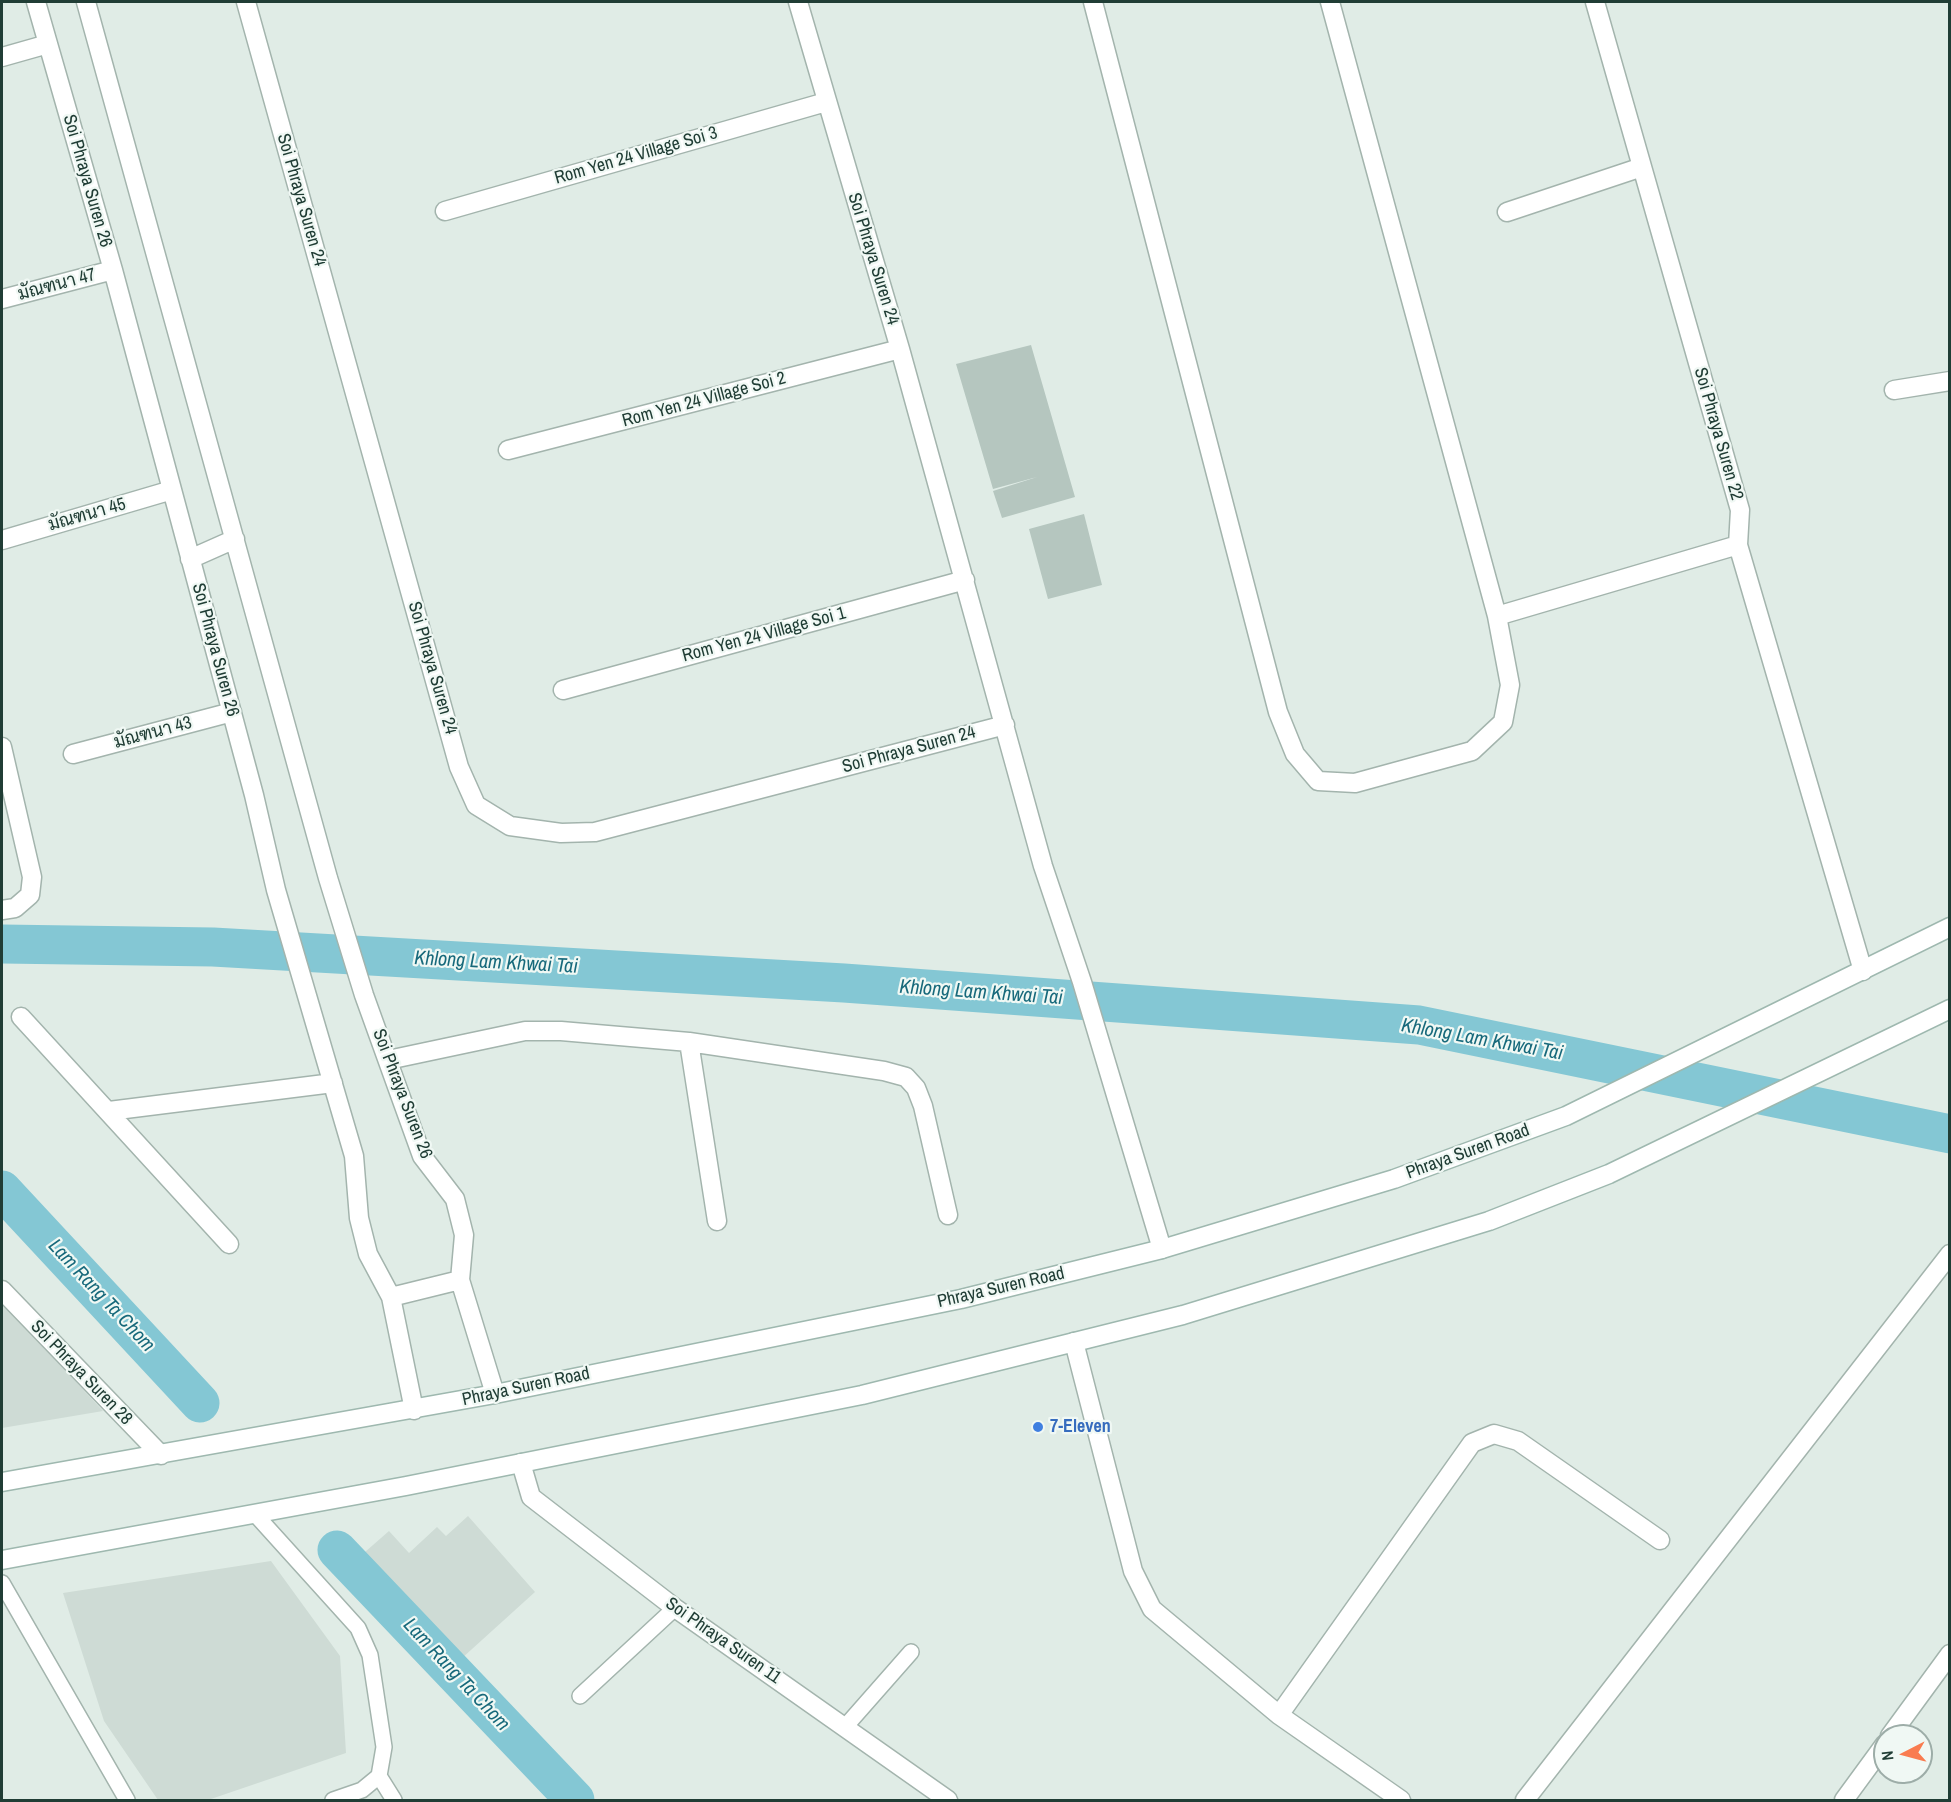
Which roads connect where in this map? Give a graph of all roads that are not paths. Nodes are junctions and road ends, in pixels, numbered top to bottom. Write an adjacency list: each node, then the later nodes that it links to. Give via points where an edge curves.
1 (36, 2): 8 (street, Soi Phraya Suren 26)
2 (86, 2): 21 (street, Soi Phraya Suren 26)
3 (246, 2): 29 (street, Soi Phraya Suren 24, via 459,767 476,805 510,826 561,833 595,832)
4 (798, 2): 10 (street, Soi Phraya Suren 24)
5 (1094, 2): 26 (street, via 1278,712 1295,754 1318,781 1355,783 1472,752 1503,723 1510,685)
6 (1330, 2): 26 (street)
7 (1595, 2): 11 (street, Soi Phraya Suren 22)
8 (48, 44): 9 (street); 14 (street, Soi Phraya Suren 26)
9 (2, 57)
10 (826, 102): 12 (street, Rom Yen 24 Village Soi 3); 16 (street, Soi Phraya Suren 24)
11 (1642, 167): 13 (street); 23 (street, Soi Phraya Suren 22, via 1740,510)
12 (446, 211)
13 (1507, 212)
14 (113, 270): 15 (street, มัณฑนา 47); 20 (street, Soi Phraya Suren 26)
15 (2, 299)
16 (900, 349): 19 (street, Rom Yen 24 Village Soi 2); 25 (street, Soi Phraya Suren 24)
17 (1950, 381): 18 (street)
18 (1894, 390)
19 (508, 450)
20 (172, 490): 22 (street, มัณฑนา 45); 24 (street, Soi Phraya Suren 26)
21 (235, 539): 24 (street); 38 (street, Soi Phraya Suren 26, via 328,878)
22 (2, 540)
23 (1738, 544): 26 (street); 34 (street, Soi Phraya Suren 22)
24 (190, 559): 28 (street, Soi Phraya Suren 26)
25 (965, 580): 27 (street, Rom Yen 24 Village Soi 1); 29 (street, Soi Phraya Suren 24)
26 (1497, 616)
27 (563, 690)
28 (232, 712): 31 (street, มัณฑนา 43); 39 (street, Soi Phraya Suren 26, via 276,890)
29 (1005, 725): 44 (street, Soi Phraya Suren 24, via 1043,866)
30 (2, 747): 32 (street, via 32,877 30,895 15,908)
31 (73, 754)
32 (2, 910)
33 (1950, 927): 34 (street, Phraya Suren Road)
34 (1863, 971): 44 (street, Phraya Suren Road, via 1566,1116 1394,1179)
35 (1950, 1009): 49 (street, via 1609,1174 1489,1221 1183,1315)
36 (21, 1017): 40 (street)
37 (689, 1042): 38 (street, via 525,1031); 41 (street, via 906,1077 916,1088 923,1106); 42 (street)
38 (388, 1060): 46 (street, Soi Phraya Suren 26, via 422,1156 455,1199 464,1235)
39 (333, 1083): 40 (street); 48 (street, Soi Phraya Suren 26, via 354,1156 363,1236)
40 (109, 1111): 43 (street)
41 (948, 1215)
42 (717, 1221)
43 (230, 1244)
44 (1162, 1249): 50 (street, Phraya Suren Road, via 961,1299)
45 (1950, 1254): 73 (street)
46 (460, 1280): 48 (street); 50 (street, Soi Phraya Suren 26)
47 (2, 1290): 52 (street, Soi Phraya Suren 28)
48 (391, 1297): 51 (street, Soi Phraya Suren 26)
49 (1074, 1342): 53 (street, via 862,1395); 63 (street, via 1133,1571 1152,1609)
50 (495, 1394): 51 (street, Phraya Suren Road)
51 (414, 1410): 52 (street, Phraya Suren Road)
52 (161, 1455): 54 (street, Phraya Suren Road)
53 (521, 1463): 55 (street); 59 (street, Soi Phraya Suren 11, via 531,1497)
54 (2, 1482)
55 (255, 1514): 57 (street); 67 (lane, via 358,1628 370,1655 380,1709 384,1748)
56 (1660, 1540): 63 (street, via 1518,1441 1494,1434 1472,1443)
57 (2, 1560)
58 (2, 1583): 68 (lane)
59 (675, 1608): 62 (lane); 65 (street, Soi Phraya Suren 11)
60 (911, 1652): 65 (lane)
61 (1950, 1654): 64 (street)
62 (580, 1696)
63 (1280, 1715): 72 (street)
64 (1899, 1724)
65 (845, 1727): 71 (street, Soi Phraya Suren 11)
66 (1873, 1760): 74 (street)
67 (379, 1776): 69 (lane, via 362,1790); 70 (lane)
68 (127, 1800)
69 (333, 1800)
70 (394, 1800)
71 (948, 1800)
72 (1401, 1800)
73 (1525, 1800)
74 (1844, 1800)

